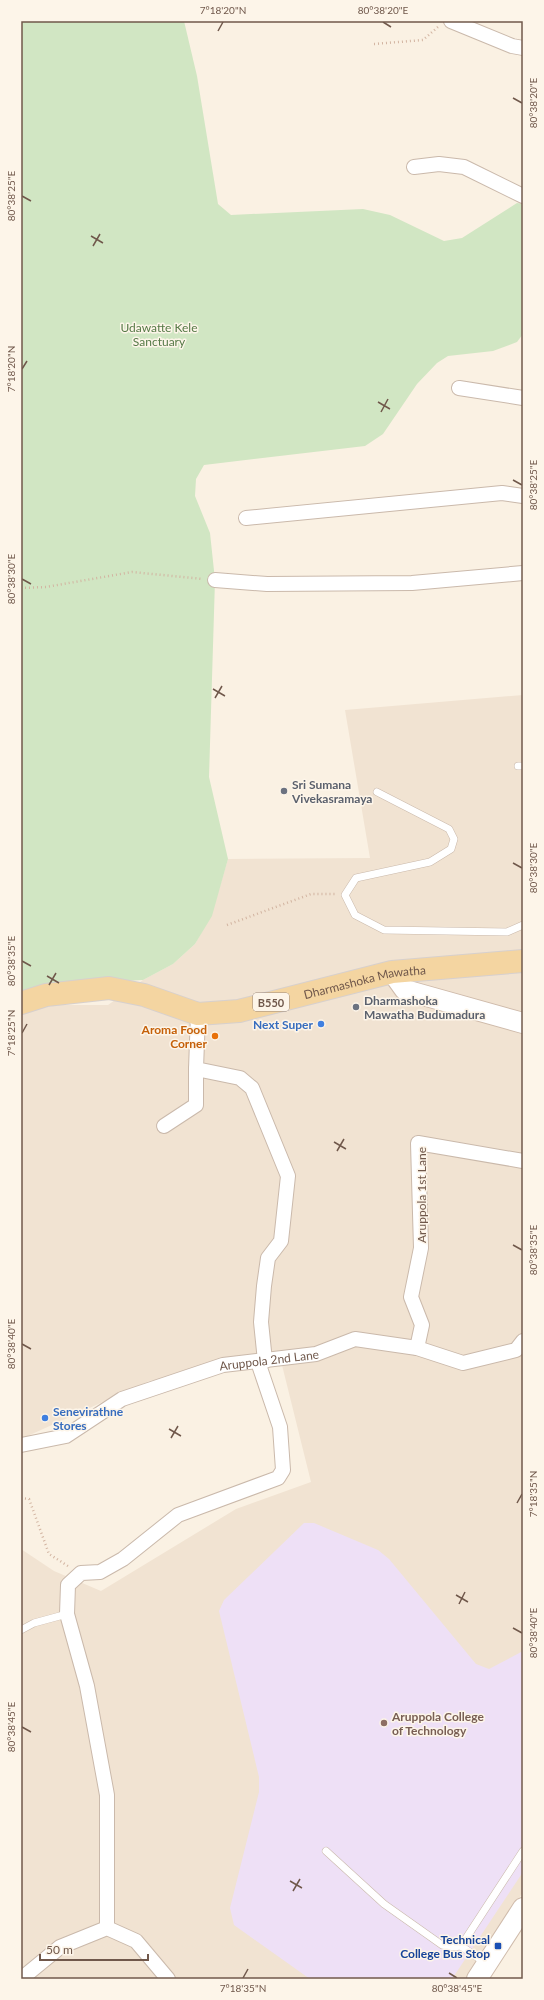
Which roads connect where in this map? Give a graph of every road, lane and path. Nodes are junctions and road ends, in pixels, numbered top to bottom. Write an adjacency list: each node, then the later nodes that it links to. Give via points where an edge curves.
1 (445, 23): 2 (path, via 422,40); 3 (street)
2 (374, 44)
3 (523, 48)
4 (414, 167): 5 (street, via 439,164 464,167)
5 (523, 196)
6 (459, 388): 7 (street)
7 (523, 398)
8 (523, 496): 9 (street, via 502,494)
9 (246, 518)
10 (523, 573): 11 (street, via 412,583 267,584)
11 (215, 580): 12 (path, via 132,572 46,588)
12 (21, 588)
13 (377, 792): 14 (lane, via 449,829 454,839 451,849 430,862 356,878)
14 (345, 895): 15 (path, via 312,894); 16 (lane, via 355,915 384,930 507,932)
15 (227, 925)
16 (523, 925)
17 (523, 961): 18 (main road, Dharmashoka Mawatha / B550)
18 (392, 972): 20 (main road, Dharmashoka Mawatha / B550, via 239,1011); 21 (street, via 405,990)
19 (21, 1003): 20 (main road, Dharmashoka Mawatha / B550, via 46,995 109,988 144,995)
20 (198, 1014): 22 (street)
21 (523, 1022)
22 (196, 1069): 23 (street, via 196,1105); 27 (street, via 240,1078 252,1088 288,1176 281,1241 268,1258 264,1286 261,1322)
23 (164, 1126)
24 (523, 1161): 26 (street, Aruppola 1st Lane, via 418,1142 421,1248 411,1296 422,1325)
25 (523, 1340): 26 (street, Aruppola 2nd Lane, via 516,1350 463,1363)
26 (417, 1348): 27 (street, Aruppola 2nd Lane, via 355,1339 316,1354)
27 (262, 1361): 28 (street, Aruppola 2nd Lane, via 223,1365 122,1399 66,1436); 30 (street, via 280,1427 283,1470 278,1478 178,1515 123,1559 100,1572)
28 (21, 1446)
29 (21, 1498): 30 (path, via 29,1499 49,1554)
30 (81, 1573): 31 (street, via 68,1585)
31 (67, 1614): 32 (lane, via 34,1623); 36 (street, via 87,1686 107,1795)
32 (21, 1630)
33 (326, 1851): 37 (lane, via 390,1908 442,1945)
34 (523, 1851): 37 (lane)
35 (523, 1908): 38 (street)
36 (107, 1928): 39 (street, via 60,1947); 40 (street, via 136,1941)
37 (461, 1946): 38 (lane)
38 (482, 1971)
39 (21, 1979)
40 (168, 1979)

